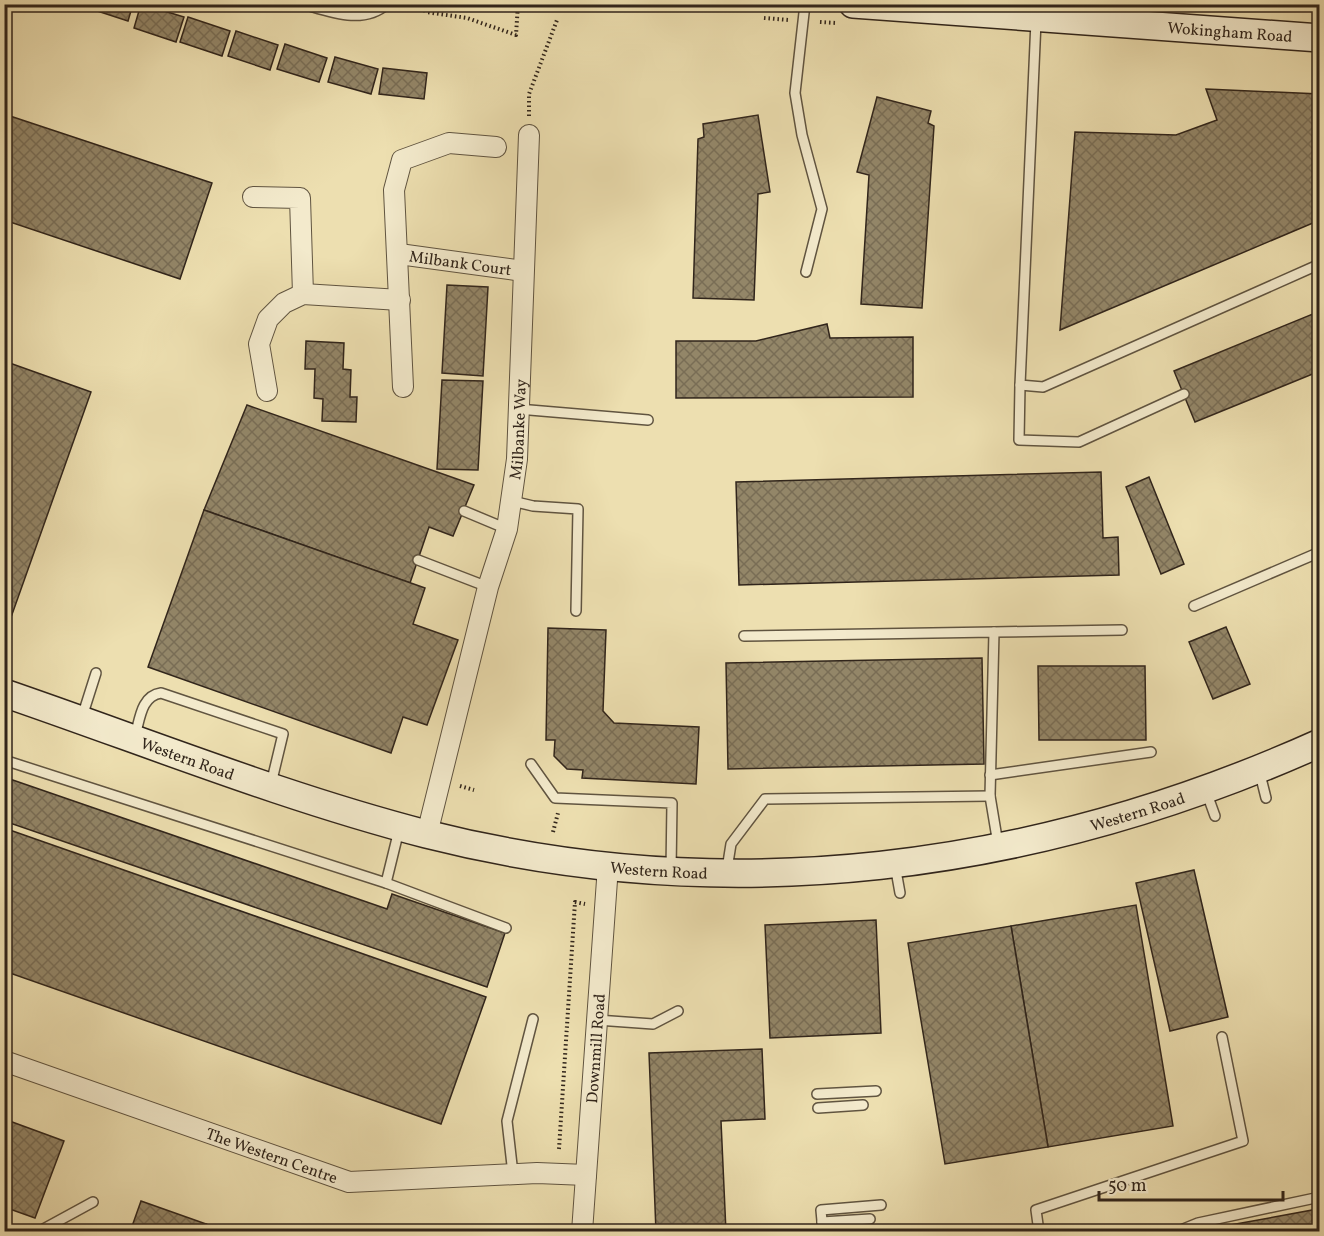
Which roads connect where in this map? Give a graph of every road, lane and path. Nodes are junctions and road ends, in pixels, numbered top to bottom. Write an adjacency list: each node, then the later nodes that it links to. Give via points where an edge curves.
1 (303, 4): 2 (lane, via 357,16 375,14)
2 (387, 4)
3 (418, 4): 4 (path, via 426,12 466,18 516,35)
4 (518, 4)
5 (805, 4): 16 (lane, via 795,93 822,209)
6 (853, 4): 7 (street, Wokingham Road)
7 (1036, 18): 9 (street, Wokingham Road); 19 (lane)
8 (557, 20): 10 (path, via 529,94)
9 (1320, 38)
10 (529, 135): 15 (street, Milbanke Way)
11 (496, 147): 13 (street, Milbank Court, via 448,143 402,160 394,190)
12 (253, 197): 17 (street, via 300,198)
13 (399, 254): 15 (street, Milbank Court); 18 (street, Milbank Court)
14 (1320, 264): 19 (lane, via 1043,387)
15 (523, 271): 23 (street, Milbanke Way)
16 (806, 272)
17 (303, 294): 18 (street); 21 (street, via 284,303 268,319 260,344)
18 (400, 300): 20 (street, Milbank Court)
19 (1020, 385): 22 (lane, via 1018,441 1079,442)
20 (403, 387)
21 (267, 392)
22 (1184, 394)
23 (518, 409): 24 (lane); 25 (street, Milbanke Way)
24 (648, 420)
25 (512, 501): 27 (street, Milbanke Way); 32 (lane, via 578,509)
26 (464, 511): 27 (lane)
27 (507, 529): 30 (street, Milbanke Way)
28 (1320, 552): 31 (lane)
29 (418, 560): 30 (lane)
30 (488, 587): 52 (street, Milbanke Way)
31 (1194, 606)
32 (576, 611)
33 (1122, 630): 34 (lane)
34 (994, 632): 35 (lane); 45 (lane)
35 (744, 636)
36 (96, 673): 38 (lane)
37 (4, 693): 38 (street, Western Road)
38 (81, 720): 39 (street, Western Road)
39 (134, 738): 46 (street, Western Road); 46 (lane, via 147,699 161,693 283,734)
40 (1320, 743): 44 (street, Western Road)
41 (1151, 752): 45 (lane)
42 (4, 760): 58 (lane)
43 (531, 764): 56 (lane, via 555,798 672,803)
44 (1258, 768): 47 (street, Western Road); 49 (lane)
45 (990, 775): 48 (lane)
46 (270, 785): 51 (street, Western Road)
47 (1205, 789): 50 (lane); 53 (street, Western Road, via 1082,828)
48 (990, 796): 53 (lane); 57 (lane, via 765,799 731,844)
49 (1266, 798)
50 (1215, 816)
51 (400, 826): 52 (street, Western Road); 58 (lane)
52 (427, 834): 55 (street, Western Road)
53 (999, 849): 54 (street, Western Road)
54 (896, 865): 57 (street, Western Road); 59 (lane)
55 (608, 866): 56 (street, Western Road); 64 (street, Downmill Road)
56 (671, 872): 57 (street, Western Road)
57 (725, 874)
58 (386, 883): 61 (lane)
59 (900, 893)
60 (582, 903): 71 (path, Downmill Road, via 575,902)
61 (506, 928)
62 (678, 1011): 64 (lane, via 653,1024)
63 (533, 1019): 72 (lane, via 507,1121)
64 (597, 1020): 73 (street, Downmill Road)
65 (1222, 1037): 81 (lane, via 1243,1141 1036,1210)
66 (4, 1061): 72 (street, The Western Centre, via 349,1182)
67 (876, 1091): 68 (lane)
68 (817, 1094)
69 (863, 1105): 70 (lane)
70 (818, 1108)
71 (559, 1149)
72 (513, 1174): 73 (street, The Western Centre)
73 (586, 1175): 80 (street, Downmill Road)
74 (1320, 1197): 82 (lane, via 1198,1223)
75 (93, 1202): 79 (lane)
76 (881, 1205): 78 (lane, via 821,1210)
77 (870, 1219): 78 (lane)
78 (822, 1227)
79 (38, 1232)
80 (582, 1232)
81 (1039, 1232)
82 (1176, 1232)

